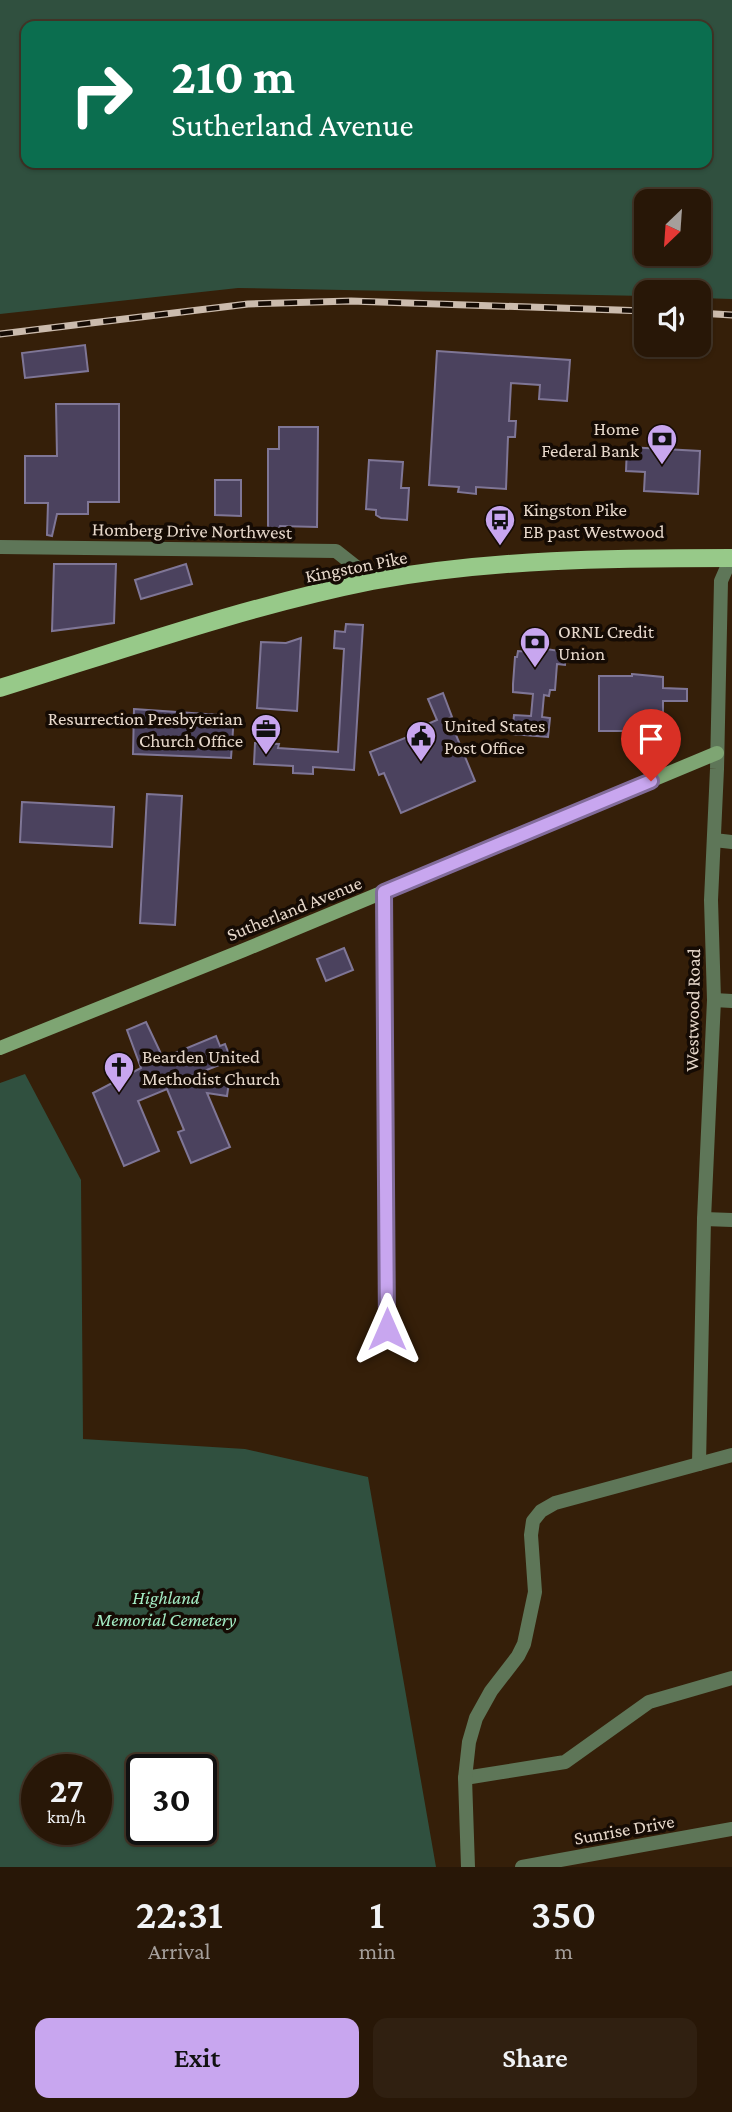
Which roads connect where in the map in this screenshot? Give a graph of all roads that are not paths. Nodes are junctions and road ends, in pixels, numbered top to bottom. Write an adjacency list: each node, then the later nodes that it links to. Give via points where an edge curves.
1 (0, 547): 3 (street, Homberg Drive Northwest, via 336,551)
2 (731, 558): 3 (main road, Kingston Pike, via 523,562); 5 (street, Westwood Road, via 720,581)
3 (374, 581): 4 (main road, Kingston Pike, via 242,614)
4 (0, 688)
5 (717, 753): 6 (street, Westwood Road); 8 (street, Sutherland Avenue)
6 (714, 840): 7 (street); 9 (street, Westwood Road)
7 (732, 842)
8 (384, 892): 11 (street, Sutherland Avenue); 14 (street)
9 (714, 1000): 10 (street); 12 (street, Westwood Road)
10 (732, 1001)
11 (0, 1048)
12 (704, 1219): 13 (street); 16 (street, Westwood Road)
13 (732, 1220)
14 (387, 1329)
15 (732, 1455): 16 (street)
16 (699, 1464): 18 (street, via 555,1503 533,1521 531,1619 518,1656 476,1718)
17 (732, 1678): 18 (street, via 649,1703 565,1762)
18 (466, 1778): 20 (street)
19 (732, 1829): 21 (street, Sunrise Drive)
20 (468, 1867)
21 (522, 1867)

